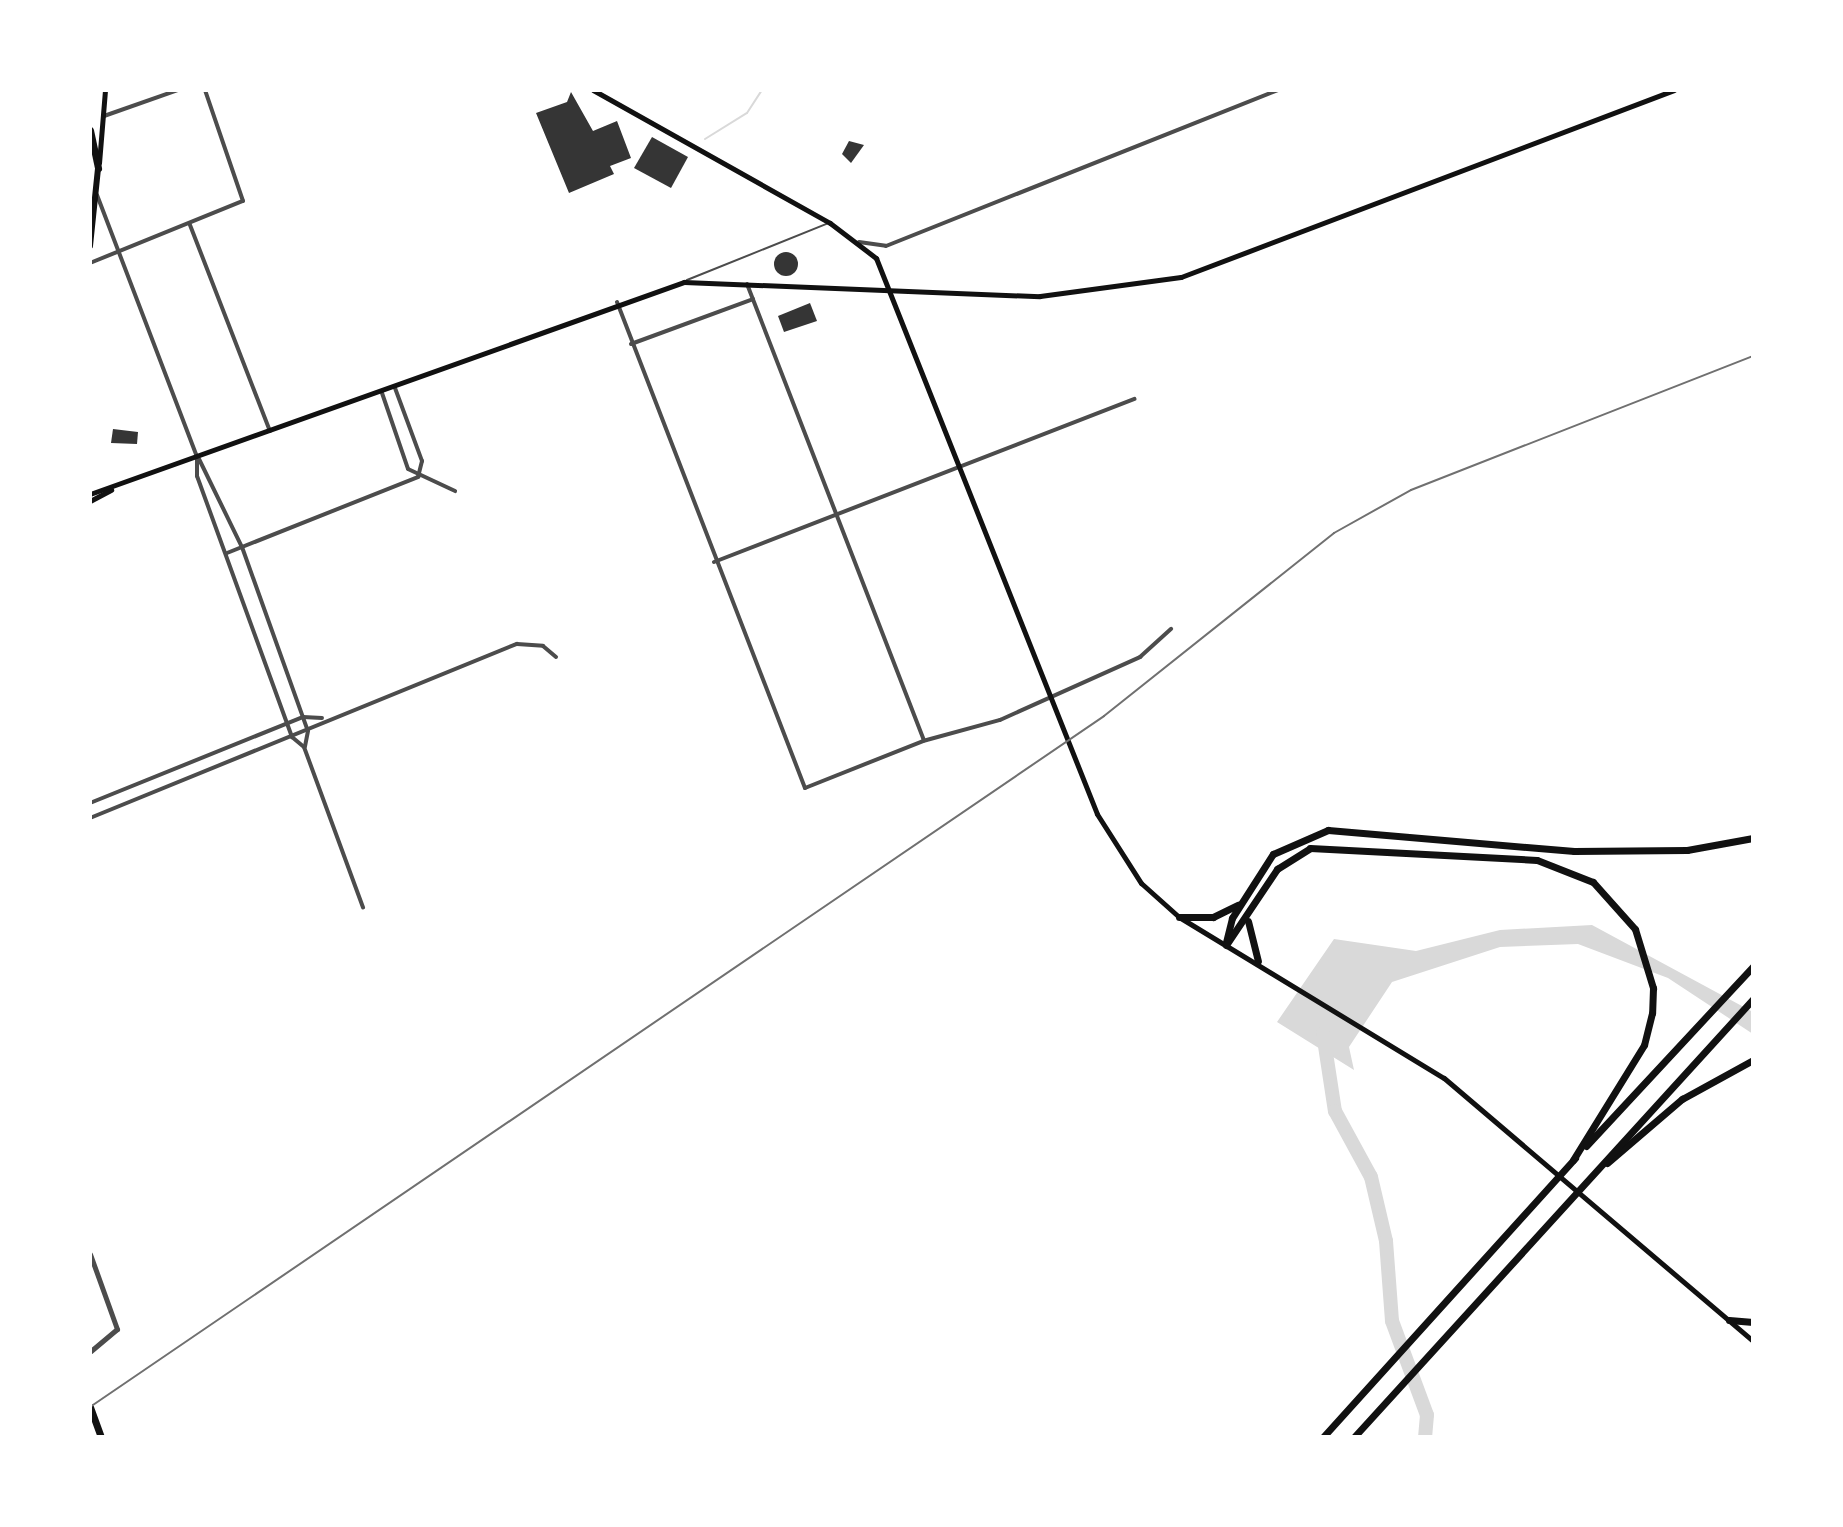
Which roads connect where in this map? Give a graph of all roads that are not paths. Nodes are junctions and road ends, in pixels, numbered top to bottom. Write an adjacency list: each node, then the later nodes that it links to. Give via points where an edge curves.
1 (105, 90): 9 (main road)
2 (178, 90): 9 (street)
3 (205, 90): 14 (street, via 244,198)
4 (593, 90): 13 (main road)
5 (1256, 90): 8 (street)
6 (1279, 90): 8 (street)
7 (1674, 90): 21 (main road, via 1181,277 1053,296)
8 (1259, 98): 15 (street, via 886,246)
9 (104, 116): 11 (main road)
10 (90, 130): 11 (highway)
11 (98, 168): 12 (main road)
12 (96, 193): 16 (main road); 17 (street)
13 (830, 223): 15 (main road); 19 (lane, via 702,269)
14 (187, 226): 17 (street); 28 (street)
15 (859, 242): 21 (main road)
16 (90, 246)
17 (119, 252): 18 (street); 29 (street)
18 (90, 263)
19 (684, 282): 20 (main road); 23 (main road)
20 (747, 284): 21 (main road); 22 (street)
21 (892, 289): 30 (main road)
22 (754, 299): 24 (street); 36 (street)
23 (617, 302): 24 (street); 25 (main road)
24 (631, 344): 39 (street)
25 (395, 388): 26 (main road); 31 (street, via 422,461)
26 (382, 393): 28 (main road); 31 (street, via 408,469)
27 (1134, 399): 30 (street)
28 (270, 431): 29 (main road)
29 (197, 457): 32 (main road); 37 (street); 38 (street)
30 (962, 469): 36 (street); 42 (main road)
31 (418, 477): 33 (street); 37 (street)
32 (127, 483): 34 (main road); 35 (main road)
33 (455, 491)
34 (90, 494)
35 (90, 501)
36 (837, 516): 39 (street); 48 (street)
37 (242, 547): 38 (street); 43 (street)
38 (227, 553): 45 (street)
39 (714, 562): 48 (street, via 805,788)
40 (1171, 629): 42 (street, via 1152,649)
41 (556, 657): 44 (street, via 543,646 517,644)
42 (1051, 696): 48 (street, via 1000,720); 55 (main road, via 1119,855)
43 (303, 717): 44 (street); 45 (street); 46 (street)
44 (322, 718): 46 (street)
45 (287, 723): 47 (street); 50 (street)
46 (308, 731): 47 (street); 49 (street)
47 (292, 737): 49 (street); 51 (street)
48 (923, 741)
49 (304, 747): 54 (street)
50 (90, 803)
51 (90, 818)
52 (1753, 838): 53 (highway, via 1687,850 1574,851 1328,830 1285,844)
53 (1240, 904): 55 (highway, via 1213,917); 57 (highway)
54 (363, 907)
55 (1179, 917): 57 (main road)
56 (1248, 918): 57 (highway); 58 (highway); 62 (highway, via 1291,858 1331,844 1537,860 1570,870 1617,902 1646,953 1652,1013 1644,1045)
57 (1226, 945): 58 (main road)
58 (1258, 961): 65 (main road, via 1404,1050 1503,1125)
59 (1753, 966): 62 (highway)
60 (1753, 999): 63 (highway)
61 (1753, 1060): 63 (highway, via 1682,1099)
62 (1573, 1160): 71 (highway)
63 (1589, 1177): 72 (highway)
64 (90, 1254): 68 (street, via 117,1329)
65 (1729, 1320): 66 (highway); 67 (main road)
66 (1753, 1322)
67 (1753, 1341)
68 (90, 1352)
69 (90, 1407): 70 (highway)
70 (101, 1437)
71 (1323, 1437)
72 (1354, 1437)

